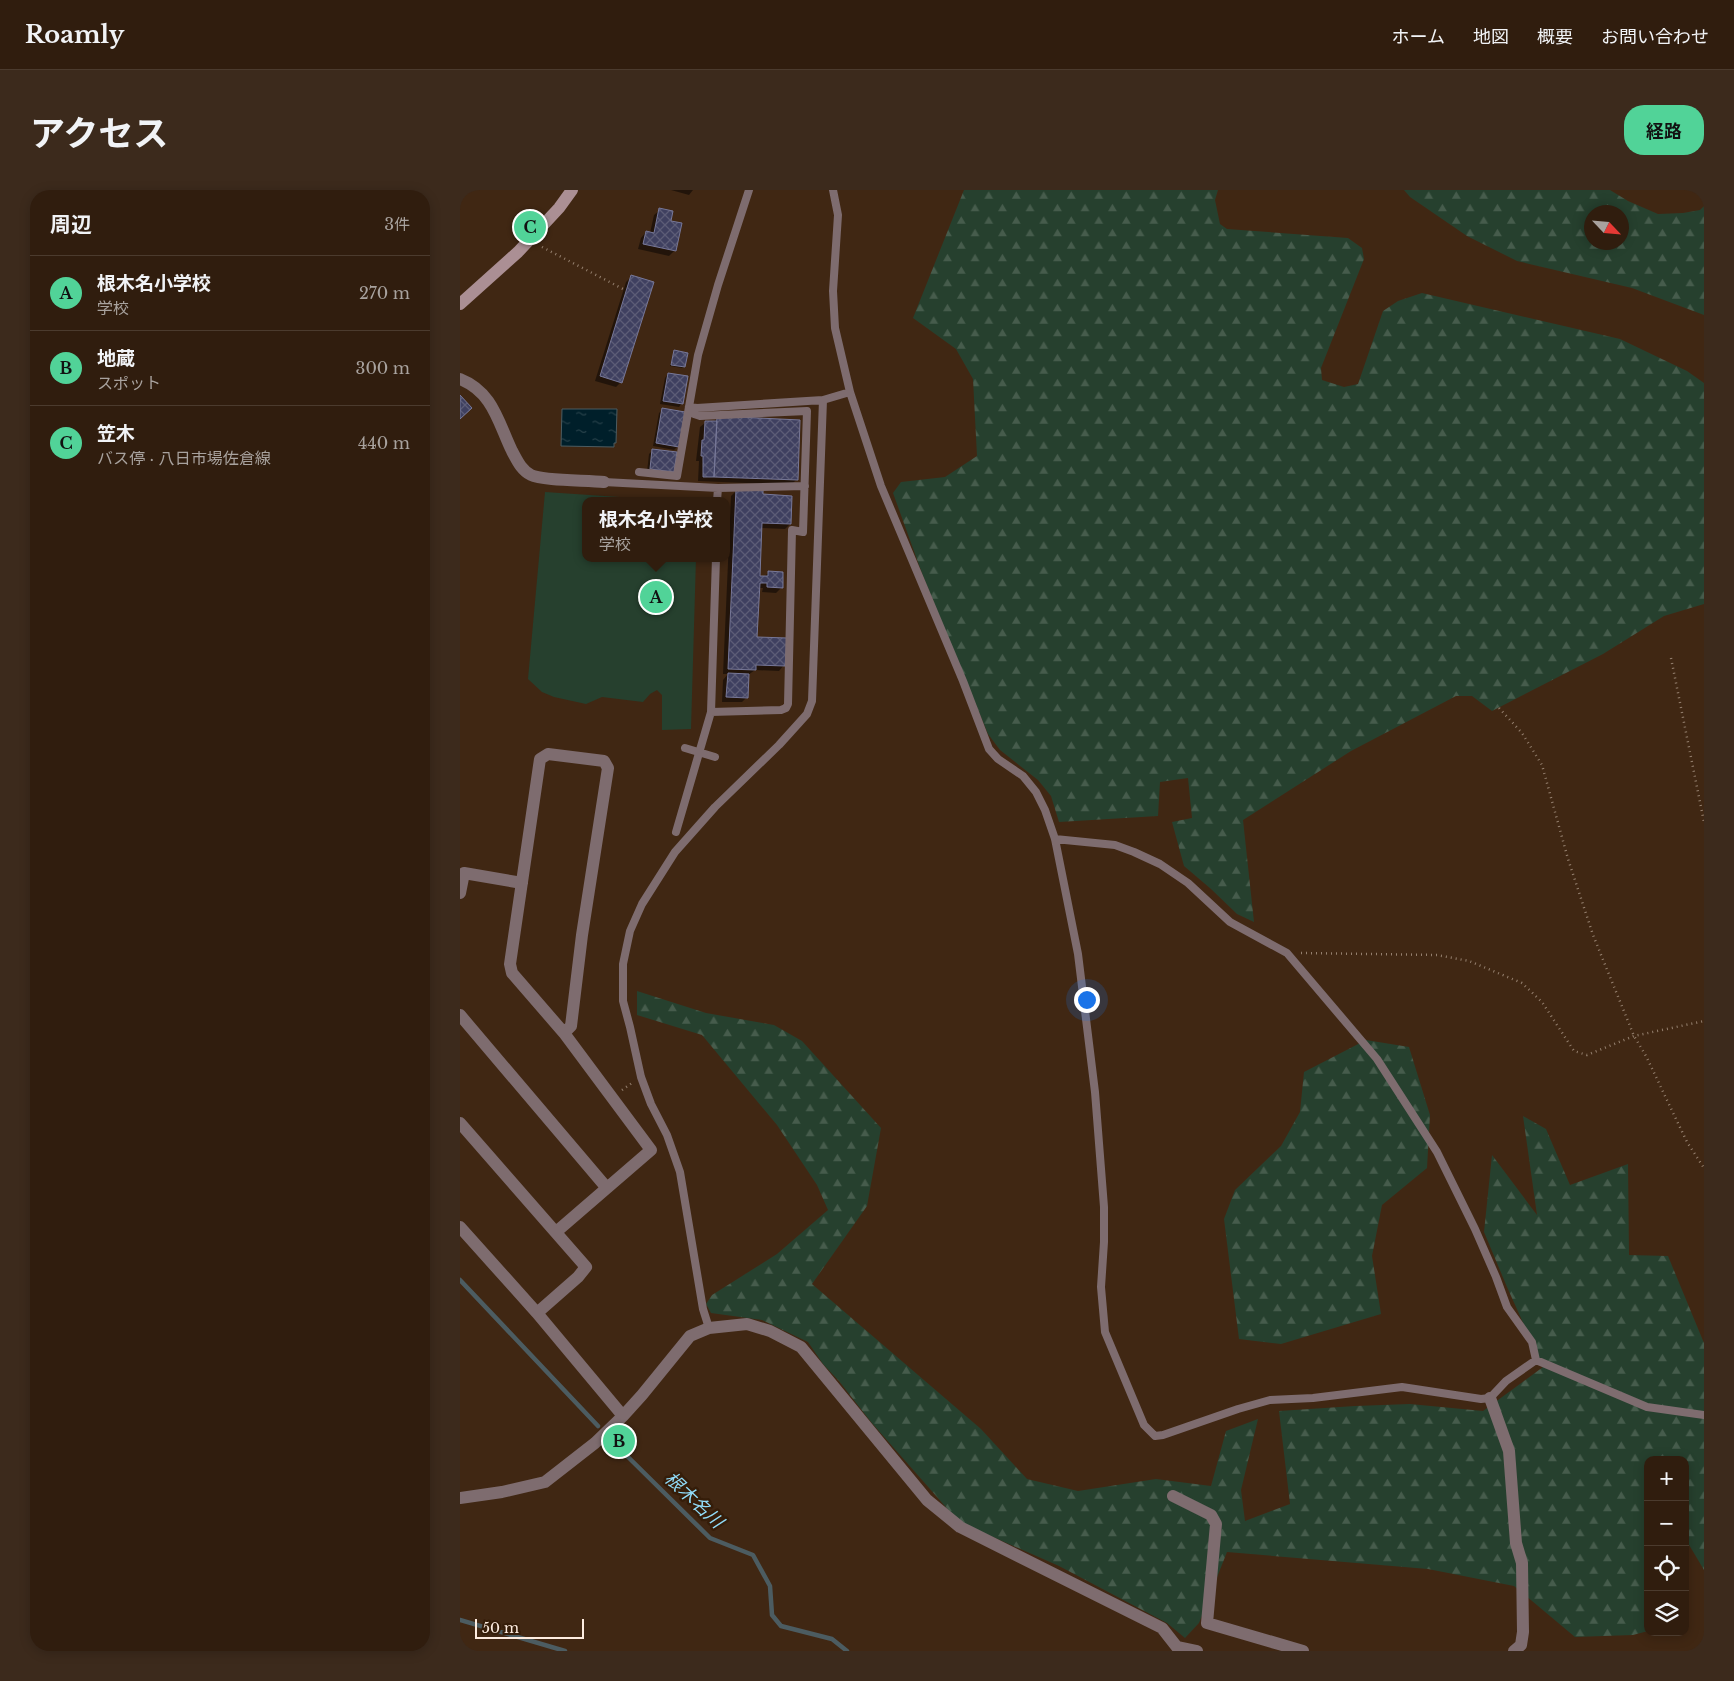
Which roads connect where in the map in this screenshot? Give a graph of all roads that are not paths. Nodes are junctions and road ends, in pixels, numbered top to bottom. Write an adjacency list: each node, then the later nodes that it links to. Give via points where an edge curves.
1 (572, 190): 4 (main road, via 518,252)
2 (749, 190): 8 (lane, via 707,321)
3 (834, 190): 6 (lane, via 838,215 833,292 835,319)
4 (460, 304)
5 (460, 379): 10 (street, via 481,391 489,401 523,469 542,477)
6 (850, 392): 7 (lane); 20 (lane, via 881,486 989,749 1023,776 1036,792)
7 (823, 400): 8 (lane); 30 (lane, via 812,700 807,714 779,746 715,807 676,852 642,904 630,931 623,964 622,1001 641,1077 680,1172 702,1308)
8 (689, 407): 9 (lane, via 677,476); 11 (lane, via 700,416 807,411)
9 (639, 472)
10 (604, 482): 12 (lane)
11 (805, 486): 12 (lane); 15 (lane, via 803,532 792,530 788,704 781,710)
12 (718, 488): 13 (lane)
13 (718, 497)
14 (716, 562): 15 (lane)
15 (711, 712): 17 (lane)
16 (685, 748): 17 (lane)
17 (700, 752): 18 (lane); 19 (lane)
18 (715, 757)
19 (676, 832)
20 (1055, 839): 31 (lane, via 1115,845 1160,864 1188,883 1230,922 1287,952 1377,1059 1437,1152 1475,1229 1508,1308 1532,1342); 32 (lane, via 1078,954 1095,1092 1104,1207 1101,1287 1105,1332 1144,1425 1155,1436 1163,1435 1270,1400 1402,1386)
21 (522, 883): 22 (street, via 464,873); 24 (street, via 510,964 512,973); 24 (street, via 540,760 548,754 604,761 608,768 570,1026)
22 (460, 893)
23 (460, 1016): 26 (street)
24 (564, 1033): 26 (street, via 651,1150)
25 (460, 1123): 28 (street)
26 (606, 1187): 28 (street)
27 (460, 1227): 29 (street)
28 (556, 1232): 29 (street, via 586,1267)
29 (537, 1313): 34 (street)
30 (709, 1328): 34 (street, via 690,1336); 37 (street, via 747,1324 770,1330 801,1347 927,1500 960,1527 1162,1628)
31 (1536, 1360): 32 (lane, via 1506,1381); 33 (lane, via 1647,1407)
32 (1490, 1398): 40 (street, via 1509,1451 1516,1543 1522,1563 1523,1632 1521,1645)
33 (1704, 1415)
34 (623, 1416): 36 (street, via 595,1443 545,1482)
35 (1173, 1496): 39 (street, via 1211,1514 1216,1524 1207,1623)
36 (460, 1498)
37 (1179, 1649): 38 (street)
38 (1198, 1651)
39 (1302, 1651)
40 (1514, 1651)

